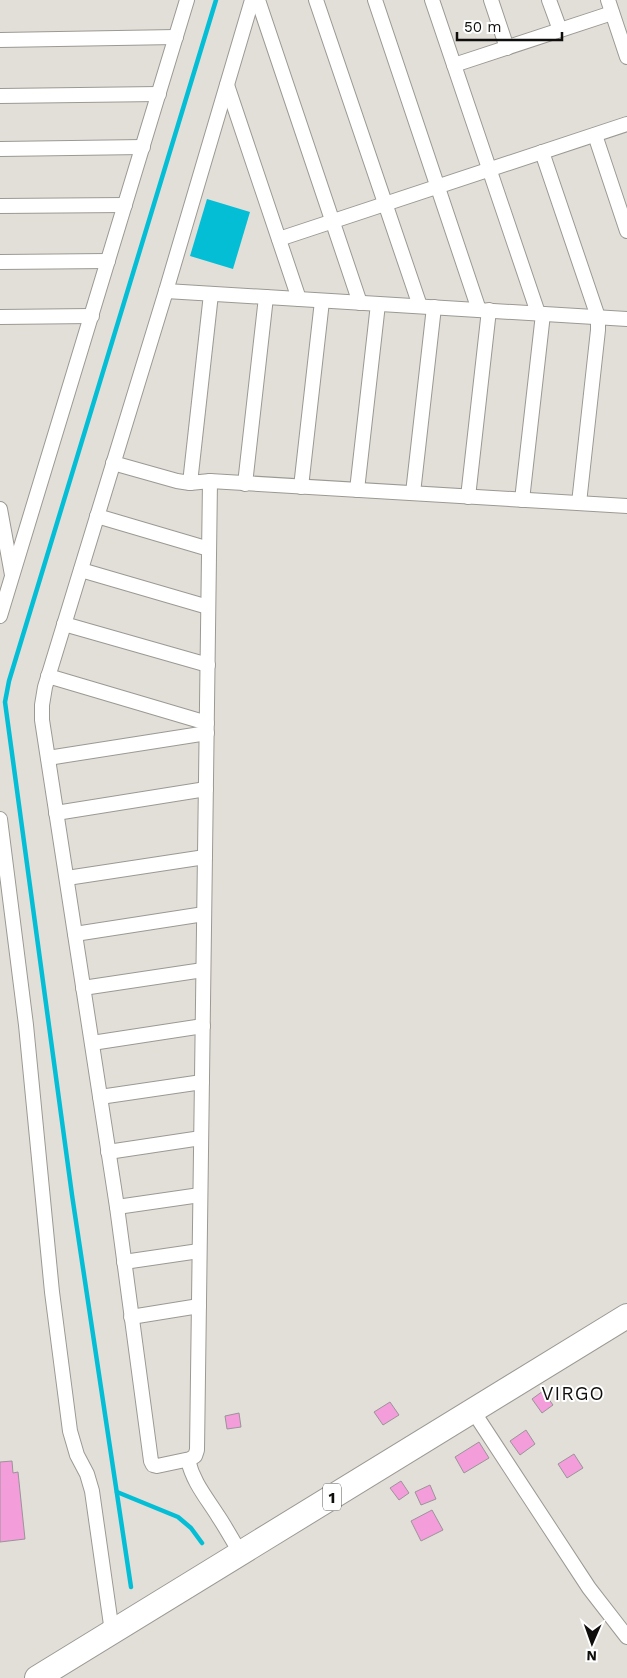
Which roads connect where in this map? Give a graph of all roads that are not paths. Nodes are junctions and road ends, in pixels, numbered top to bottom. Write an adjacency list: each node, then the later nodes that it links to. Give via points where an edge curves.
1 (188, 0): 11 (street)
2 (252, 0): 16 (street)
3 (258, 0): 29 (street)
4 (316, 0): 26 (street)
5 (375, 0): 25 (street)
6 (432, 0): 15 (street)
7 (491, 0): 13 (street)
8 (549, 0): 10 (street)
9 (610, 6): 10 (street); 14 (street)
10 (560, 30): 13 (street)
11 (176, 38): 12 (street); 17 (street)
12 (0, 40)
13 (507, 48): 15 (street)
14 (627, 57)
15 (454, 65): 24 (street)
16 (227, 85): 31 (street); 34 (street)
17 (159, 94): 18 (street); 21 (street)
18 (0, 96)
19 (627, 124): 20 (street)
20 (595, 135): 23 (street); 30 (street)
21 (143, 147): 22 (street); 27 (street)
22 (0, 149)
23 (542, 152): 24 (street); 47 (street)
24 (489, 170): 25 (street); 44 (street)
25 (438, 186): 26 (street); 43 (street)
26 (385, 204): 29 (street); 41 (street)
27 (125, 205): 28 (street); 32 (street)
28 (0, 206)
29 (332, 221): 31 (street); 39 (street)
30 (627, 231)
31 (279, 239): 37 (street)
32 (108, 261): 33 (street); 45 (street)
33 (0, 262)
34 (166, 291): 35 (street); 49 (street)
35 (211, 294): 36 (street); 51 (street)
36 (266, 297): 37 (street); 52 (street)
37 (299, 299): 38 (street)
38 (322, 301): 39 (street); 53 (street)
39 (360, 303): 40 (street)
40 (378, 304): 41 (street); 54 (street)
41 (420, 306): 42 (street)
42 (434, 307): 43 (street); 55 (street)
43 (484, 310): 44 (street); 56 (street)
44 (540, 313): 47 (street); 57 (street)
45 (92, 316): 46 (street); 64 (street)
46 (0, 317)
47 (598, 317): 48 (street); 58 (street)
48 (627, 318)
49 (113, 464): 51 (street); 61 (street)
50 (210, 482): 51 (street); 52 (street); 62 (street)
51 (190, 483)
52 (245, 484): 53 (street)
53 (301, 487): 54 (street)
54 (357, 490): 55 (street)
55 (413, 493): 56 (street)
56 (468, 497): 57 (street)
57 (522, 500): 58 (street)
58 (579, 503): 59 (street)
59 (627, 506)
60 (0, 509): 64 (street)
61 (97, 516): 62 (street); 63 (street)
62 (209, 549): 65 (street)
63 (81, 570): 65 (street); 67 (street)
64 (12, 578): 66 (street)
65 (208, 607): 68 (street)
66 (0, 616)
67 (64, 624): 68 (street); 69 (street)
68 (208, 665): 70 (street)
69 (48, 676): 70 (street); 71 (street, via 42,712)
70 (207, 728): 71 (street); 72 (street)
71 (48, 758): 73 (street)
72 (206, 790): 73 (street); 75 (street)
73 (56, 812): 76 (street)
74 (0, 819): 97 (street, via 26,1025 68,1421 72,1442 92,1491)
75 (205, 857): 76 (street); 77 (street)
76 (67, 878): 78 (street)
77 (204, 914): 78 (street); 79 (street)
78 (75, 934): 80 (street)
79 (204, 970): 80 (street); 81 (street)
80 (83, 988): 82 (street)
81 (203, 1026): 82 (street); 83 (street)
82 (92, 1043): 84 (street)
83 (202, 1082): 84 (street); 85 (street)
84 (100, 1098): 86 (street)
85 (201, 1138): 86 (street); 87 (street)
86 (108, 1152): 88 (street)
87 (200, 1194): 88 (street); 89 (street)
88 (117, 1207): 90 (street)
89 (200, 1251): 90 (street); 91 (street)
90 (124, 1262): 93 (street)
91 (199, 1306): 93 (street); 95 (street, via 197,1450 195,1456)
92 (627, 1316): 94 (highway, 1)
93 (131, 1317): 95 (street, via 151,1461 153,1465 160,1466)
94 (473, 1411): 96 (highway, 1); 98 (street, via 589,1588)
95 (188, 1460): 96 (street, via 193,1478)
96 (241, 1554): 97 (highway, 1)
97 (112, 1632): 99 (highway, 1)
98 (627, 1636)
99 (37, 1678)

